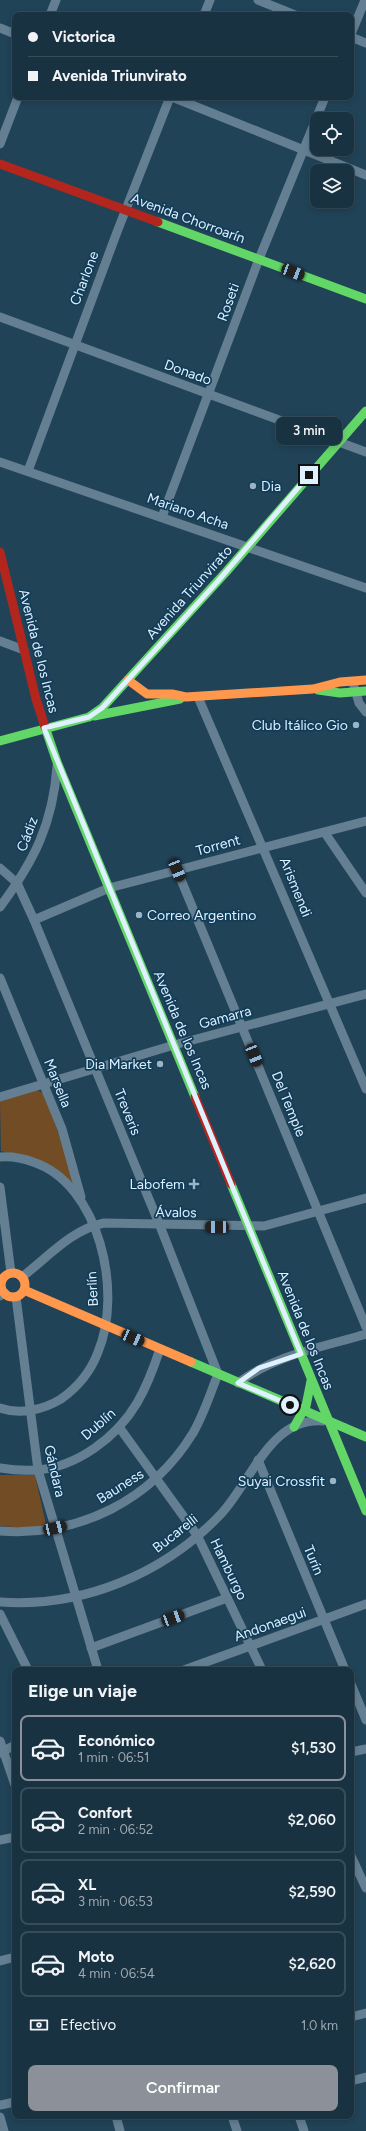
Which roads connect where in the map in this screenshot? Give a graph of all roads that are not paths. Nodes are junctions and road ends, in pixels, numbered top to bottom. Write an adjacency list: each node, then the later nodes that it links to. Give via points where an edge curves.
1 (56, 0): 5 (street)
2 (210, 0): 6 (street)
3 (258, 0): 7 (street)
4 (365, 0): 9 (street)
5 (51, 12)
6 (205, 12)
7 (288, 12)
8 (0, 28): 10 (street)
9 (354, 28)
10 (12, 33)
11 (354, 37): 12 (street)
12 (366, 43)
13 (17, 100): 17 (street)
14 (171, 100): 21 (street, Charlone)
15 (179, 100): 18 (street)
16 (324, 100): 18 (street, Roseti)
17 (0, 144)
18 (303, 150): 20 (street); 22 (street, Roseti)
19 (0, 164): 21 (main road, Avenida Chorroarín)
20 (366, 175)
21 (125, 210): 22 (main road, Avenida Chorroarín); 25 (street, Charlone)
22 (259, 259): 23 (main road, Avenida Chorroarín); 26 (street, Roseti)
23 (366, 299)
24 (0, 317): 25 (street, Donado)
25 (74, 345): 26 (street, Donado); 31 (street, Charlone)
26 (208, 394): 28 (street, Donado); 32 (street, Roseti)
27 (366, 411): 28 (main road, Avenida Triunvirato)
28 (338, 442): 29 (street, Donado); 33 (main road, Avenida Triunvirato)
29 (366, 452)
30 (0, 462): 31 (street, Mariano Acha)
31 (28, 472): 32 (street, Mariano Acha)
32 (162, 517): 33 (street, Mariano Acha)
33 (248, 547): 35 (street, Mariano Acha); 38 (main road, Avenida Triunvirato)
34 (0, 552): 37 (main road, Avenida de los Incas)
35 (366, 588)
36 (0, 641): 37 (street)
37 (24, 650): 48 (main road, Avenida de los Incas)
38 (128, 680): 44 (main road, via 147,694); 47 (main road, Avenida Triunvirato, via 102,708)
39 (366, 680): 40 (main road)
40 (353, 681): 41 (main road); 43 (street)
41 (312, 689): 43 (main road, via 340,693); 45 (main road)
42 (366, 691): 43 (main road)
43 (355, 692): 46 (street)
44 (186, 697): 45 (main road); 47 (main road, via 172,702)
45 (198, 697): 53 (street, Arismendi)
46 (366, 712)
47 (89, 717): 48 (main road, Avenida Triunvirato)
48 (44, 728): 49 (main road, Avenida Triunvirato); 50 (main road, Avenida de los Incas)
49 (0, 741)
50 (57, 762): 56 (street, Cádiz, via 55,791 46,825 34,857); 57 (main road, Avenida de los Incas)
51 (366, 821): 52 (street, Torrent)
52 (324, 833): 53 (street, Torrent); 58 (street)
53 (264, 848): 55 (street, Torrent); 63 (street, Arismendi)
54 (0, 868): 56 (street, Treveris)
55 (177, 870): 57 (street, Torrent); 64 (street, Del Temple)
56 (18, 883): 59 (street, Cádiz); 60 (street, Treveris)
57 (109, 888): 60 (street, Torrent); 65 (main road, Avenida de los Incas)
58 (366, 893)
59 (0, 907)
60 (34, 920): 66 (street, Treveris)
61 (0, 978): 67 (street, Marsella)
62 (366, 994): 63 (street, Gamarra)
63 (328, 1004): 64 (street, Gamarra); 68 (street, Arismendi)
64 (242, 1026): 65 (street, Gamarra); 74 (street, Del Temple)
65 (174, 1045): 66 (street, Gamarra); 77 (main road, Avenida de los Incas)
66 (94, 1068): 67 (street, Gamarra); 76 (street, Treveris)
67 (44, 1083): 69 (street, Gamarra); 73 (street, Marsella, via 62,1129)
68 (366, 1089)
69 (0, 1096)
70 (0, 1157): 73 (street, Berlín, via 25,1159 46,1168)
71 (0, 1187): 78 (street)
72 (366, 1198): 74 (street, Ávalos)
73 (82, 1200): 75 (street, Berlín)
74 (318, 1211): 77 (street, Ávalos, via 264,1226); 85 (street, Del Temple)
75 (92, 1225): 76 (street, Ávalos, via 104,1223); 79 (street, Ávalos); 84 (street, Berlín, via 106,1274)
76 (160, 1226): 77 (street, Ávalos); 89 (street, Treveris)
77 (249, 1227): 88 (main road, Avenida de los Incas)
78 (11, 1273): 79 (main road); 80 (main road)
79 (22, 1277): 81 (main road, via 25,1283)
80 (1, 1279): 82 (main road)
81 (24, 1290): 83 (main road); 84 (main road)
82 (2, 1294): 83 (main road)
83 (16, 1296): 93 (street, Gándara)
84 (106, 1326): 87 (main road); 93 (street, Berlín, via 99,1352 77,1386 55,1402)
85 (366, 1327)
86 (366, 1334): 88 (street)
87 (160, 1349): 89 (main road); 96 (street, Dublín, via 137,1403)
88 (301, 1354): 90 (main road, Avenida de los Incas); 91 (street, via 259,1368)
89 (218, 1374): 91 (main road); 103 (street, Bauness, via 193,1432)
90 (311, 1381): 94 (main road); 95 (main road, Avenida de los Incas)
91 (238, 1383): 94 (main road)
92 (0, 1408): 93 (street, Berlín)
93 (30, 1411): 102 (street, Gándara)
94 (304, 1411): 95 (main road); 97 (main road)
95 (328, 1421): 97 (street, Bucarelli, via 310,1421); 98 (main road); 99 (main road, Avenida de los Incas)
96 (119, 1427): 102 (street, Dublín, via 90,1450 62,1464); 103 (street, Hamburgo)
97 (294, 1427): 100 (street, Bucarelli, via 272,1442)
98 (364, 1436): 99 (main road, via 354,1435 348,1439)
99 (342, 1453): 104 (main road, Avenida de los Incas)
100 (258, 1460): 107 (street, Bucarelli, via 229,1504); 113 (street, Turín)
101 (0, 1468): 102 (street, Dublín)
102 (38, 1470): 105 (street, Gándara)
103 (156, 1479): 105 (street, Bauness, via 118,1507); 107 (street, Hamburgo)
104 (366, 1511)
105 (55, 1528): 106 (street, Bauness, via 20,1532); 108 (street, Gándara)
106 (0, 1531)
107 (197, 1535): 108 (street, Bucarelli, via 162,1562 130,1579); 109 (street, Hamburgo)
108 (76, 1596): 110 (street, Bucarelli, via 47,1601); 115 (street, Gándara)
109 (227, 1598): 114 (street, Hamburgo); 115 (street)
110 (0, 1602)
111 (366, 1604): 113 (street, Andonaegui)
112 (0, 1614): 116 (street)
113 (324, 1619): 114 (street, Andonaegui); 120 (street, Turín)
114 (251, 1646): 118 (street, Andonaegui); 119 (street, Hamburgo)
115 (91, 1648): 117 (street, Gándara)
116 (26, 1667)
117 (97, 1667)
118 (192, 1667)
119 (261, 1667)
120 (344, 1667)
121 (354, 1691): 122 (street)
122 (366, 1720)
123 (0, 1741): 127 (street)
124 (12, 1747): 127 (street)
125 (366, 1749): 126 (street)
126 (354, 1751)
127 (2, 1752): 128 (street)
128 (12, 1777)
129 (12, 1838): 130 (street)
130 (0, 1840)
131 (354, 1861): 132 (street)
132 (363, 1876): 133 (street)
133 (366, 1888)
134 (12, 1958): 135 (street)
135 (0, 1961)
136 (366, 2013): 137 (street)
137 (354, 2017)
138 (366, 2077): 139 (street)
139 (354, 2080)
140 (12, 2103): 141 (street)
141 (0, 2105)
142 (0, 2117): 146 (street)
143 (117, 2119): 147 (street)
144 (233, 2119): 148 (street)
145 (300, 2119): 149 (street)
146 (4, 2131)
147 (120, 2131)
148 (237, 2131)
149 (304, 2131)

